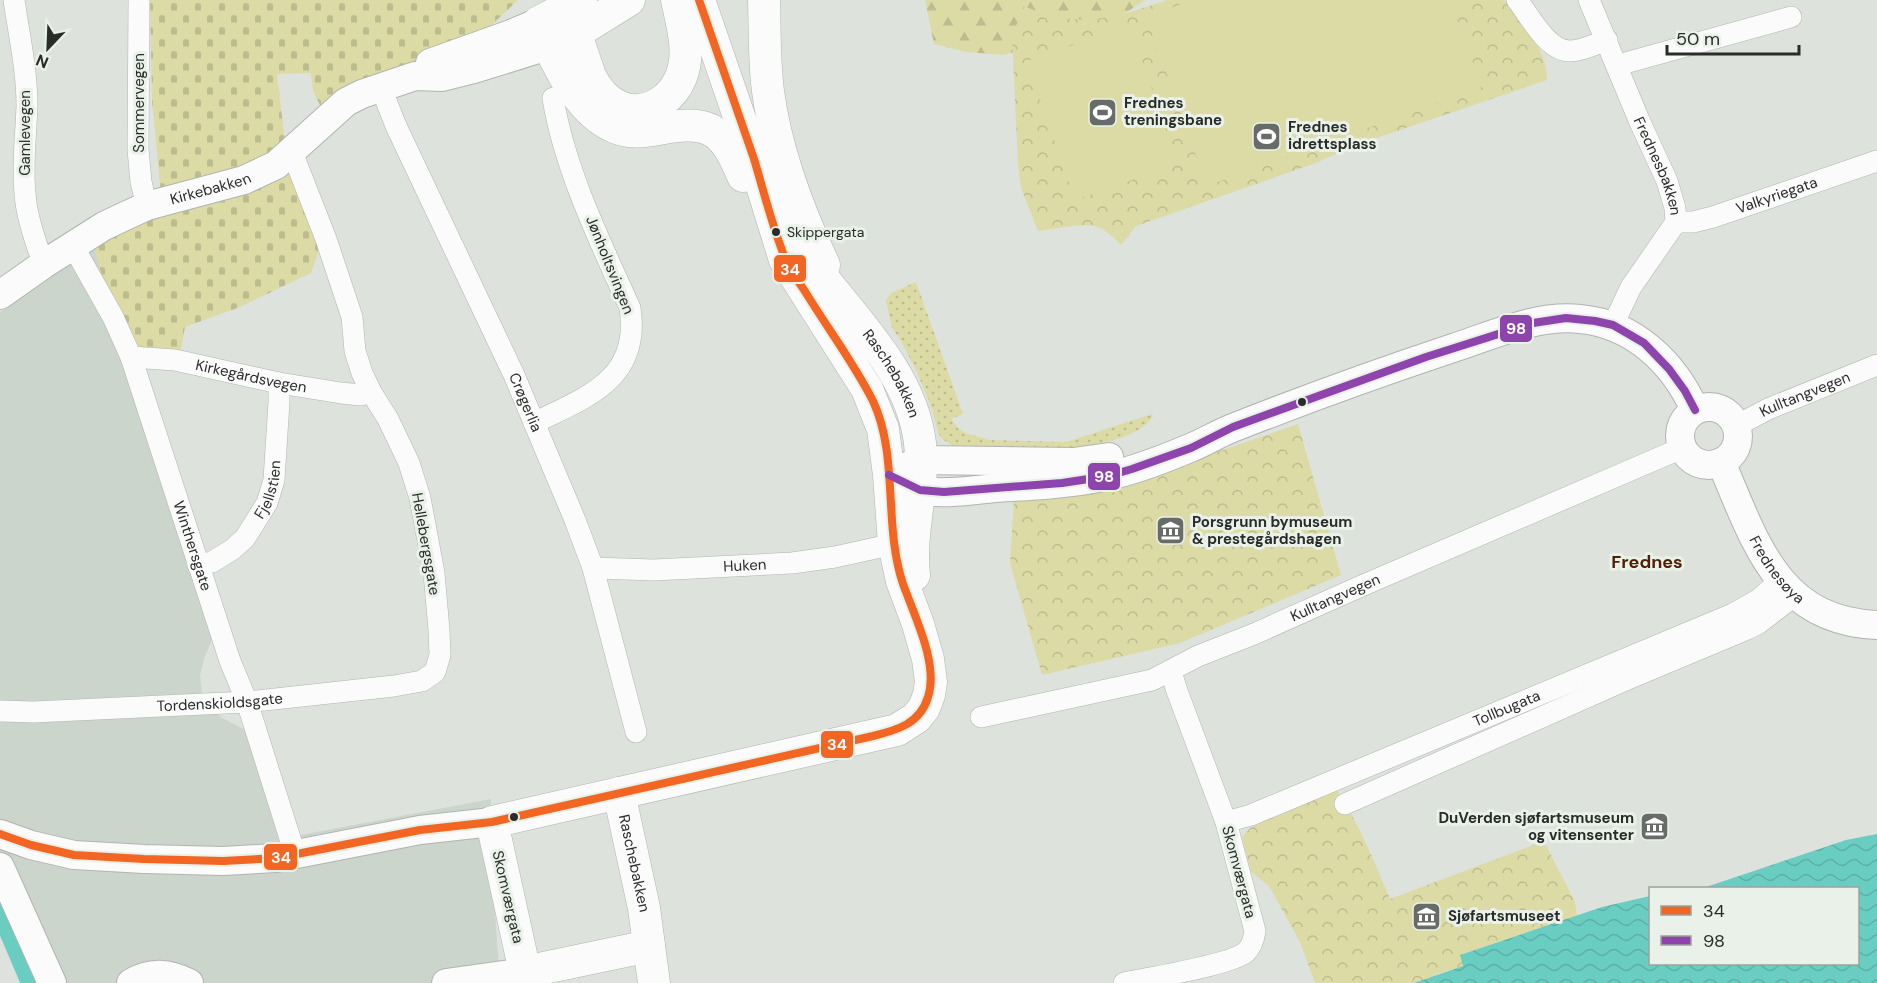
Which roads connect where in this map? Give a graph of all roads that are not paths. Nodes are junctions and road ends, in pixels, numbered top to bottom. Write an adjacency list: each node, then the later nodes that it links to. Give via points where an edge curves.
1 (139, 0): 19 (street, Sommervegen, via 138,149)
2 (629, 0): 9 (main road)
3 (677, 0): 9 (main road, via 685,42 682,77 664,100 645,110 628,110 609,101 595,87)
4 (699, 0): 17 (main road, Raschebakken)
5 (764, 0): 25 (main road, via 766,76 779,147 807,229)
6 (1517, 0): 12 (street, via 1541,33 1560,48 1573,51)
7 (1589, 0): 12 (street, Frednesbakken)
8 (10, 3): 23 (street, Gamlevegen, via 27,104 25,195)
9 (575, 14): 11 (main road)
10 (1791, 17): 13 (street)
11 (544, 34): 14 (street, Kirkebakken, via 432,61 415,76); 22 (main road, via 582,101 603,121 636,132 692,124 723,138)
12 (1607, 40): 13 (street, Frednesbakken)
13 (1618, 65): 20 (street, Frednesbakken, via 1667,181)
14 (381, 88): 16 (street, Kirkebakken, via 346,102); 32 (street, Crøgerlia)
15 (553, 98): 32 (street, Jønholtsvingen, via 564,147 630,308 632,325 620,368 602,387)
16 (292, 152): 19 (street, Kirkebakken, via 252,176); 30 (street, Hellebergsgate, via 352,317 355,351)
17 (753, 157): 22 (main road, Raschebakken); 25 (main road, Raschebakken, via 799,246)
18 (1877, 161): 20 (street, Valkyriegata, via 1713,217)
19 (147, 206): 21 (street, Kirkebakken)
20 (1676, 222): 26 (street, Frednesbakken, via 1631,287)
21 (73, 246): 23 (street, Kirkebakken); 27 (street, Winthersgate)
22 (785, 260): 36 (main road, Raschebakken, via 874,403 883,429)
23 (44, 264): 24 (street, Kirkebakken)
24 (0, 296)
25 (837, 296): 37 (main road, Raschebakken, via 879,348 899,381 920,442)
26 (1612, 325): 31 (street, via 1644,343 1656,355); 37 (street, via 1579,318 1533,323 1426,357 1108,476 944,492)
27 (131, 357): 29 (street, Kirkegårdsvegen, via 175,360); 39 (street, Winthersgate)
28 (1877, 365): 33 (street, Kulltangvegen)
29 (279, 383): 30 (street, Kirkegårdsvegen, via 361,395); 39 (street, Fjellstien, via 272,492 245,538 213,562)
30 (371, 392): 44 (street, Hellebergsgate, via 392,428 420,498 434,573 439,630 440,655)
31 (1695, 410): 33 (street, via 1705,407 1724,411); 34 (street, via 1680,431)
32 (534, 423): 40 (street, Crøgerlia)
33 (1736, 426): 35 (street, via 1736,447)
34 (1682, 448): 35 (street, via 1703,465); 45 (street, Kulltangvegen, via 1198,656)
35 (1721, 462): 41 (street, Frednesøya, via 1756,540)
36 (889, 475): 37 (street); 38 (main road, Raschebakken)
37 (920, 475): 42 (main road, Raschebakken, via 913,563)
38 (894, 544): 40 (street, Huken, via 792,563 654,570); 42 (main road, Raschebakken)
39 (198, 565): 46 (street, Winthersgate)
40 (593, 568): 49 (street, Crøgerlia)
41 (1787, 589): 43 (street, Frednesøya, via 1813,609 1833,618); 51 (street, via 1759,623 1747,629); 53 (street, Tollbugata, via 1251,815)
42 (918, 624): 50 (main road, Raschebakken, via 931,682 924,708 908,724 873,736)
43 (1877, 625)
44 (435, 672): 46 (street, Tordenskioldsgate, via 422,681 394,686)
45 (1171, 672): 48 (street, Kulltangvegen, via 1152,680); 53 (street, Skomværgata)
46 (247, 702): 47 (street, Tordenskioldsgate); 55 (street, Winthersgate)
47 (0, 711)
48 (981, 717)
49 (636, 732)
50 (619, 793): 52 (main road); 57 (main road, Raschebakken)
51 (1345, 804)
52 (492, 822): 55 (street, via 420,830); 58 (main road, Skomværgata)
53 (1226, 822): 64 (street, Skomværgata, via 1255,931 1252,944 1230,960)
54 (1, 837): 55 (street, via 56,852 132,859 223,861)
55 (295, 854)
56 (0, 867): 59 (street)
57 (649, 946): 58 (main road); 63 (main road, Raschebakken)
58 (525, 972): 62 (street)
59 (52, 983)
60 (131, 983): 61 (street, via 151,974 176,976)
61 (189, 983)
62 (446, 983)
63 (654, 983)
64 (1124, 983)

